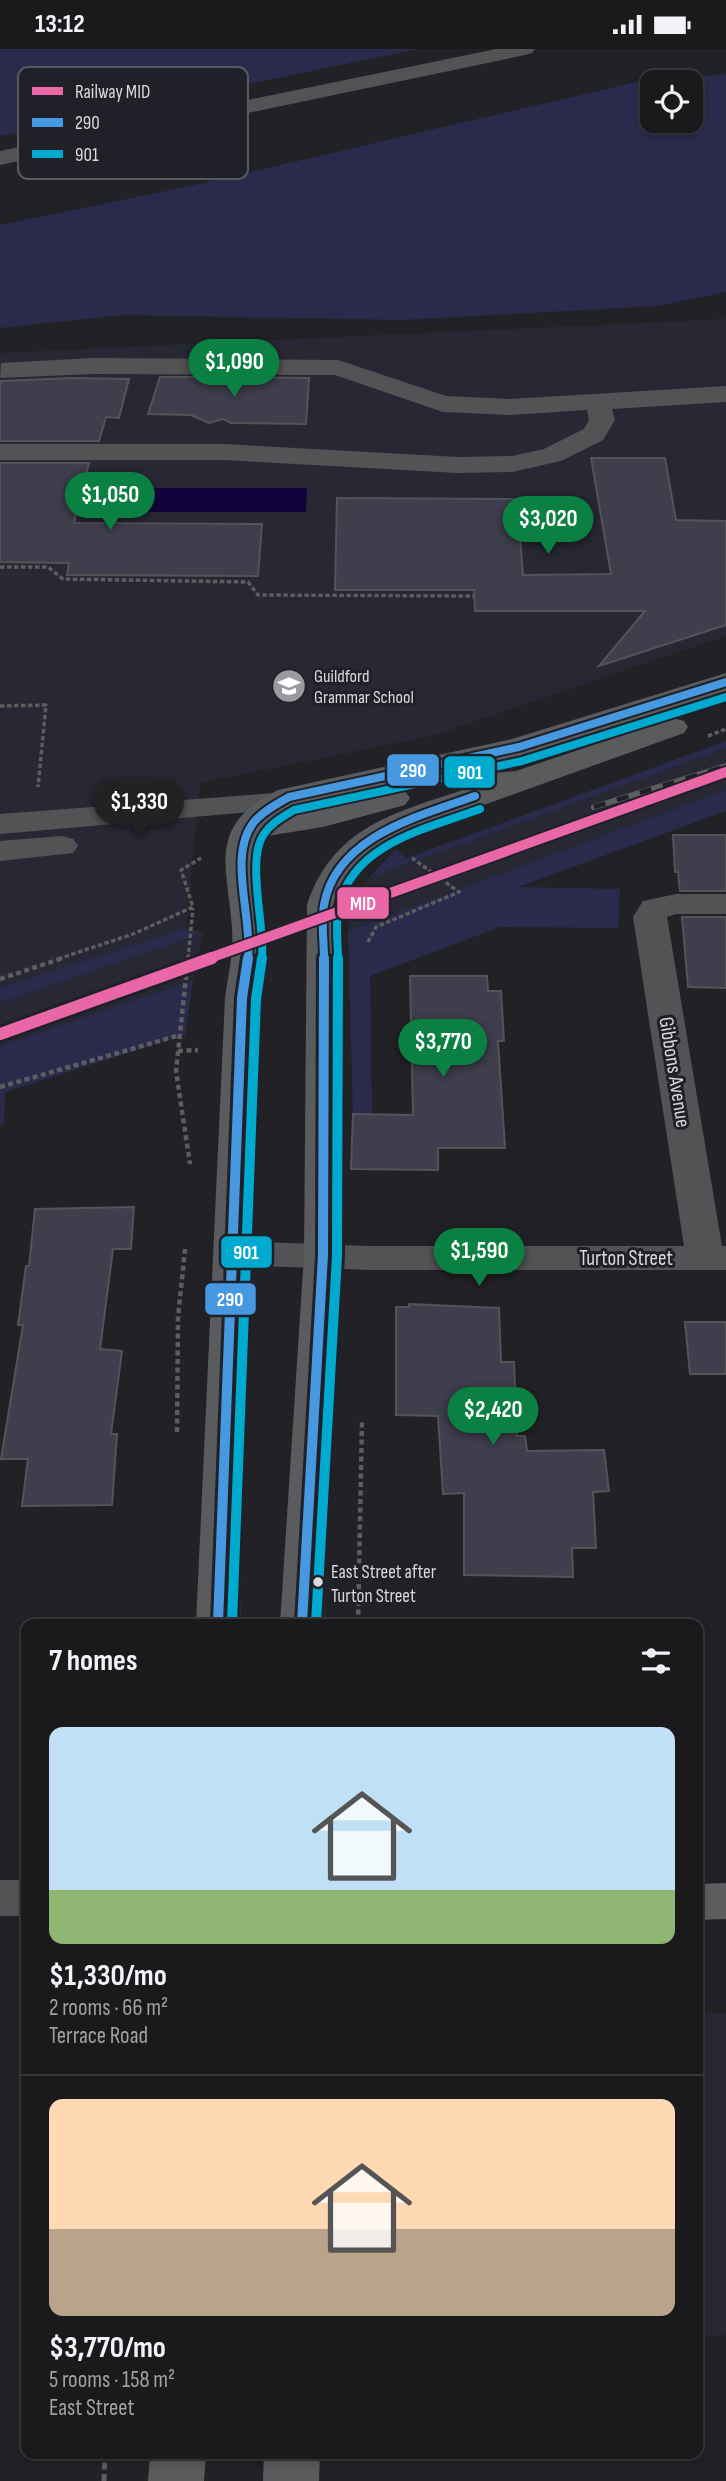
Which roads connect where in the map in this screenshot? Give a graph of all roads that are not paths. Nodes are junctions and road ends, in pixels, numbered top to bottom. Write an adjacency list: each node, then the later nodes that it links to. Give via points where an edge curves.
1 (524, 49): 2 (street)
2 (248, 106)
3 (18, 154): 4 (street)
4 (0, 158)
5 (1, 371): 7 (street, via 93,366 338,368 443,404 510,407)
6 (726, 394): 7 (street)
7 (598, 402): 8 (street, via 602,420 594,434 552,455 512,464 224,452)
8 (0, 452)
9 (726, 682): 12 (highway, via 519,747)
10 (726, 708): 11 (highway)
11 (519, 780): 14 (highway, via 455,782 323,817); 18 (highway, via 381,831 331,879 323,918)
12 (275, 802): 13 (street); 14 (highway)
13 (0, 824)
14 (246, 829): 15 (street); 17 (highway, via 239,857 249,932 242,998)
15 (0, 851)
16 (726, 904): 19 (street, Gibbons Avenue, via 676,904 655,908 650,917)
17 (233, 1253): 18 (street, Turton Street); 20 (highway)
18 (323, 1255): 19 (street, Turton Street); 21 (highway)
19 (716, 1258)
20 (218, 1619)
21 (302, 1619)
22 (0, 1898): 23 (street)
23 (21, 1898)
24 (726, 1901): 25 (main road)
25 (703, 1902)
26 (178, 2459): 28 (highway)
27 (292, 2459): 29 (highway)
28 (177, 2481)
29 (292, 2481)

